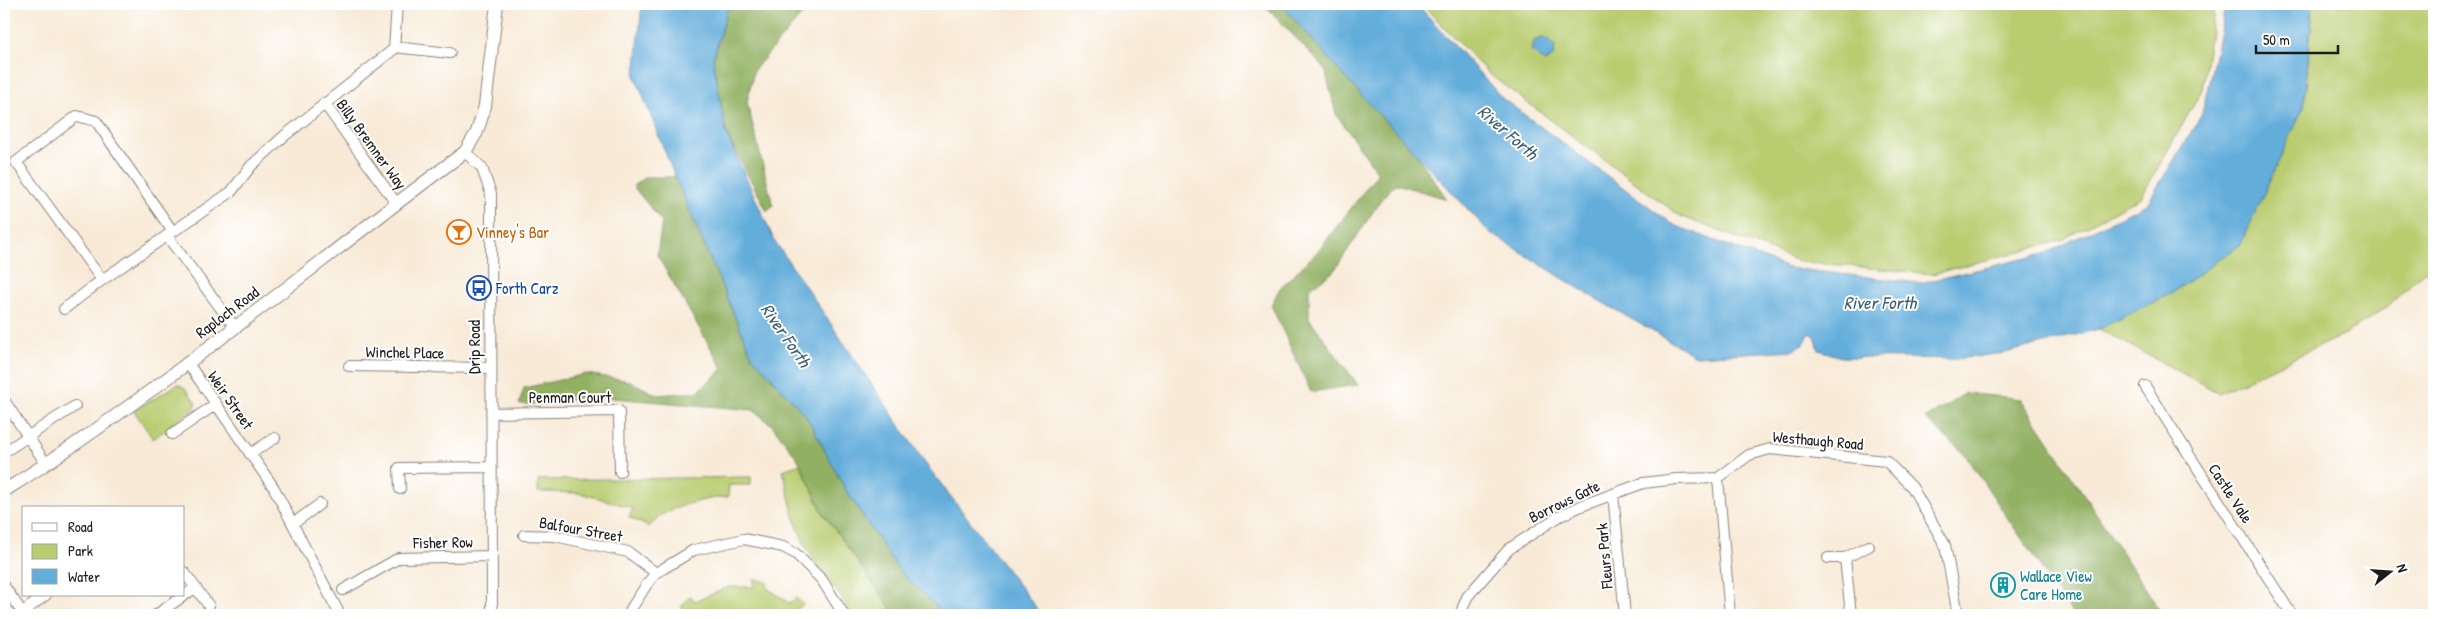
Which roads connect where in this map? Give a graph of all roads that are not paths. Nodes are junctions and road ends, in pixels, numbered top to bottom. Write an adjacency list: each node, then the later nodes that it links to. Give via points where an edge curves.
1 (397, 4): 3 (street)
2 (497, 4): 6 (street, via 485,106 477,132)
3 (394, 47): 4 (street); 5 (street)
4 (450, 53)
5 (324, 103): 7 (street, Billy Bremner Way); 8 (street, via 250,166 231,192)
6 (465, 152): 7 (street, Raploch Road); 14 (street, Drip Road, via 482,168 491,194)
7 (396, 203): 11 (street, Raploch Road)
8 (170, 234): 9 (street); 9 (street, via 96,121 78,116 16,162); 11 (street)
9 (102, 280): 10 (street)
10 (64, 309)
11 (234, 326): 12 (street, Raploch Road)
12 (187, 362): 17 (street, Weir Street); 25 (street, Raploch Road)
13 (349, 366): 14 (street, Winchel Place)
14 (490, 368): 19 (street, Drip Road)
15 (2145, 386): 59 (street, Castle Vale)
16 (4, 400): 21 (street)
17 (216, 404): 20 (street); 24 (street, Weir Street)
18 (75, 406): 21 (street)
19 (491, 413): 26 (street, Drip Road); 27 (street, Penman Court, via 618,411)
20 (172, 434)
21 (28, 436): 23 (street); 25 (street)
22 (274, 438): 24 (street, Weir Street)
23 (4, 452)
24 (250, 454): 33 (street, Weir Street)
25 (46, 464): 30 (street, Raploch Road)
26 (492, 467): 29 (street, via 400,468); 36 (street, Drip Road)
27 (620, 472)
28 (1718, 478): 31 (street, Borrows Gate, via 1642,483); 56 (street); 58 (street, Westhaugh Road, via 1749,455 1770,449 1886,461 1912,488 1945,545 1957,609)
29 (400, 489)
30 (4, 491)
31 (1614, 494): 54 (street, Borrows Gate, via 1558,517 1508,549 1467,597); 55 (street, Fleurs Park)
32 (320, 504): 33 (street)
33 (294, 523): 50 (street, Weir Street)
34 (524, 535): 40 (street, Balfour Street, via 555,536 628,552)
35 (1869, 546): 38 (street)
36 (492, 556): 43 (street, Fisher Row, via 399,558); 51 (street, Drip Road)
37 (1828, 558): 38 (street)
38 (1845, 558): 57 (street)
39 (185, 573): 42 (street)
40 (656, 573): 52 (street); 53 (street, via 694,550 744,539 783,547 796,554 822,580)
41 (4, 586): 48 (street)
42 (195, 588): 44 (street); 47 (street)
43 (343, 590)
44 (185, 595)
45 (45, 596): 48 (street)
46 (184, 596): 49 (street)
47 (210, 606)
48 (23, 614)
49 (158, 615)
50 (340, 615)
51 (492, 615)
52 (630, 615)
53 (844, 615)
54 (1460, 615)
55 (1625, 615)
56 (1730, 615)
57 (1851, 615)
58 (1961, 615)
59 (2292, 615)

